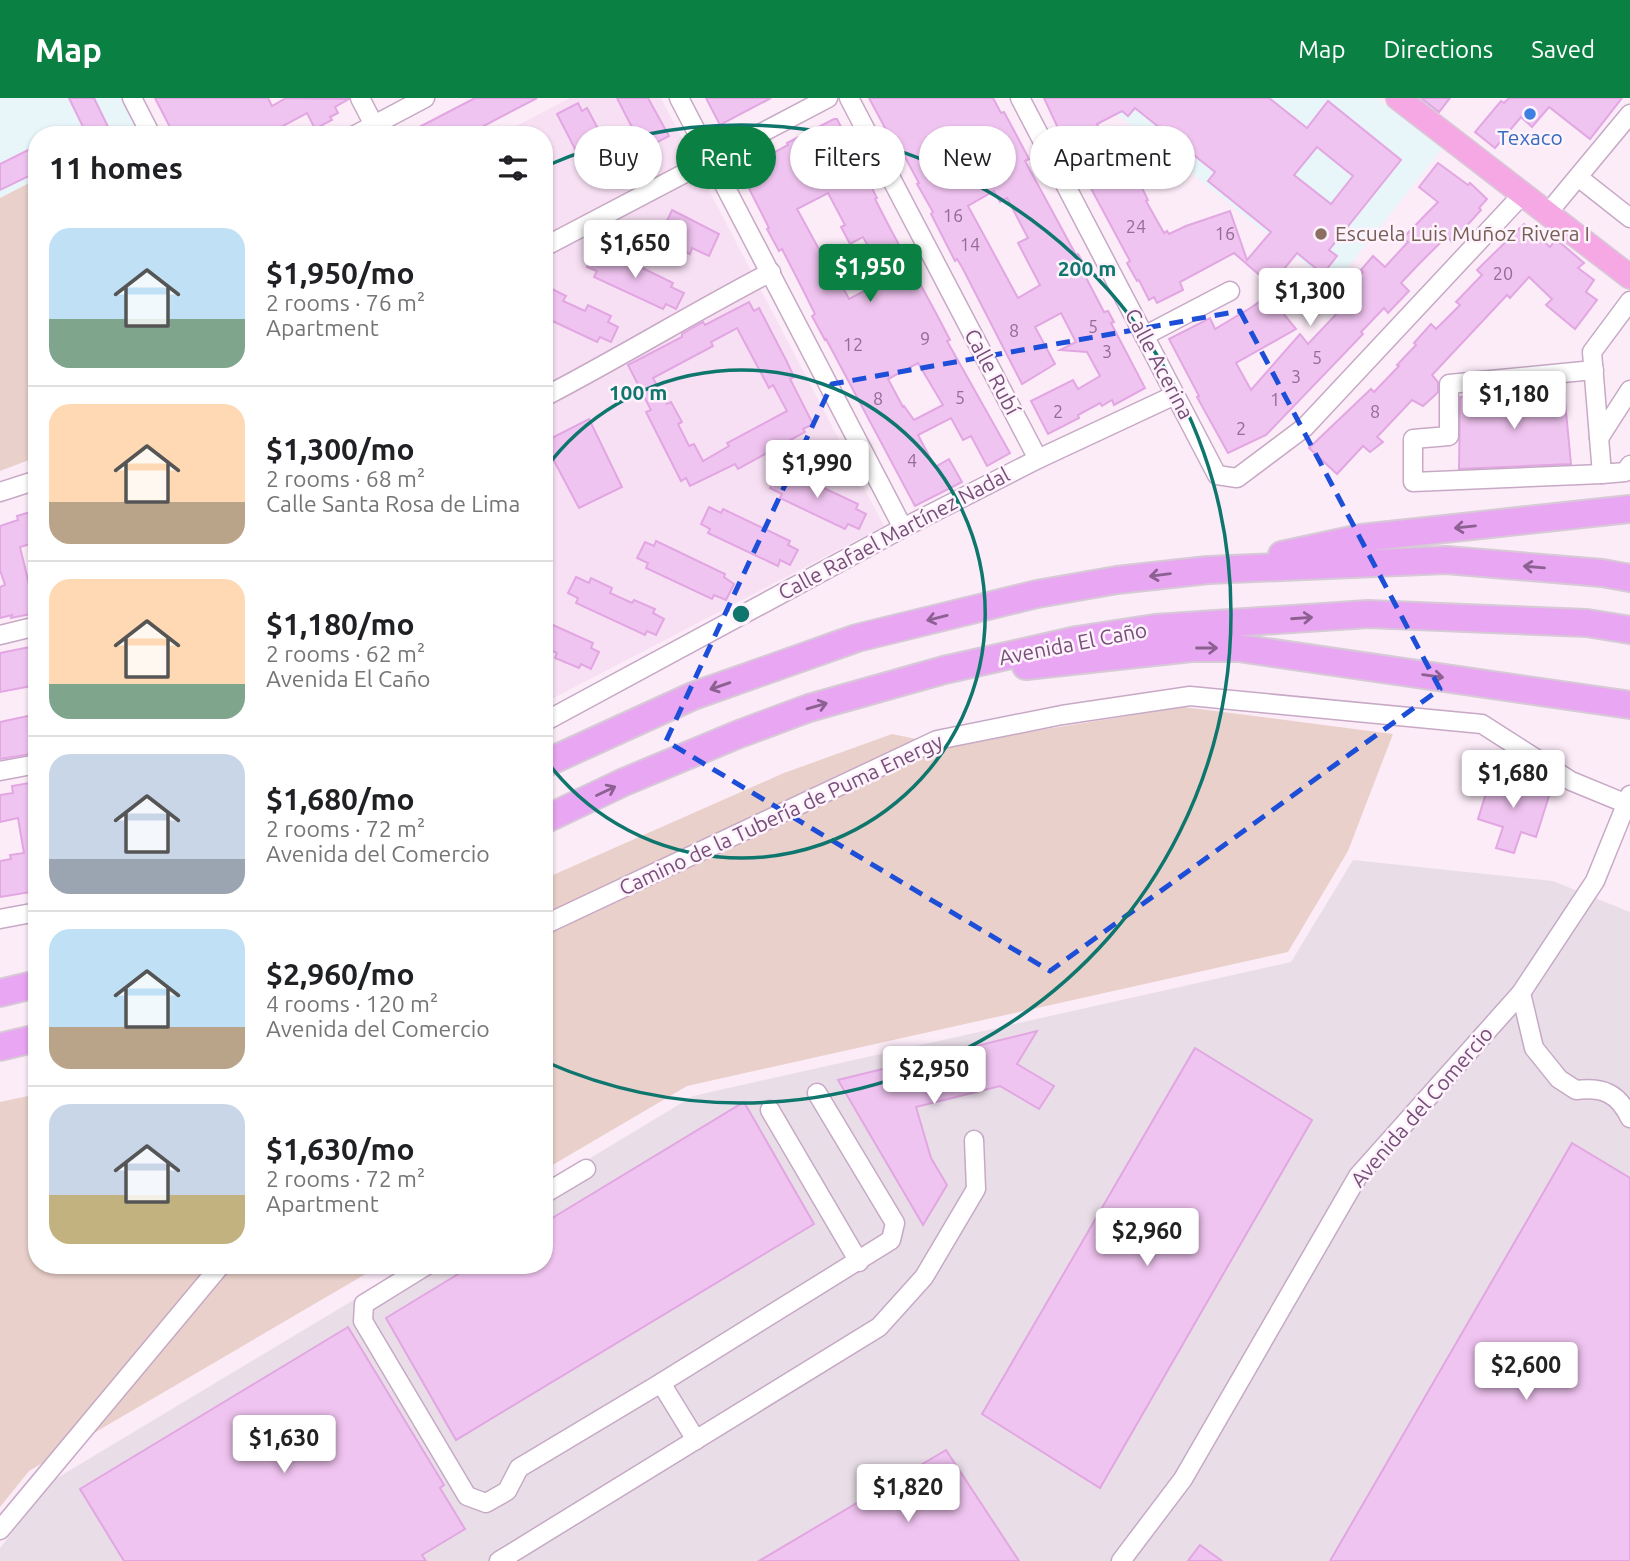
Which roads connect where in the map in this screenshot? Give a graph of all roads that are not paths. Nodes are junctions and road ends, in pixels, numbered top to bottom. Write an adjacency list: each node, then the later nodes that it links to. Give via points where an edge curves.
1 (132, 98): 11 (street)
2 (360, 98): 10 (street)
3 (425, 98): 10 (street)
4 (679, 98): 12 (street)
5 (828, 98): 13 (street)
6 (849, 98): 32 (street, Calle Rubí)
7 (1020, 98): 26 (street, Calle Acerina)
8 (1398, 98): 17 (main road)
9 (1630, 114): 14 (street)
10 (374, 125)
11 (146, 126)
12 (694, 126)
13 (775, 126)
14 (1578, 177): 18 (street); 19 (street)
15 (676, 178): 20 (street)
16 (728, 189): 21 (street)
17 (1522, 195): 18 (main road); 30 (street, Calle Acerina, via 1305,428 1237,478 1217,475)
18 (1547, 214): 22 (main road)
19 (1630, 218)
20 (553, 242)
21 (771, 272): 29 (street); 38 (street)
22 (1630, 277)
23 (1230, 291): 26 (street)
24 (1630, 301): 25 (street)
25 (1623, 324): 27 (street, via 1592,352)
26 (1144, 336): 30 (street, Calle Acerina)
27 (1594, 370): 31 (street); 34 (street, via 1449,384 1449,436 1413,439 1413,482)
28 (1630, 390): 31 (street)
29 (553, 392)
30 (1175, 395): 32 (street, Calle Rafael Martínez Nadal)
31 (1599, 438): 34 (street)
32 (1038, 459): 38 (street, Calle Rafael Martínez Nadal)
33 (1630, 465): 34 (street, via 1625,472)
34 (1602, 474)
35 (28, 483): 36 (street)
36 (0, 492)
37 (1630, 509): 39 (highway, one-way to 39, via 1362,538)
38 (903, 528): 46 (street, Calle Rafael Martínez Nadal)
39 (1208, 570): 40 (highway, one-way to 39, via 1446,560); 47 (highway, one-way to 47, via 1037,594 857,638 693,696)
40 (1630, 578)
41 (28, 628): 43 (street)
42 (1630, 630): 44 (highway, Avenida El Caño, one-way to 42, via 1155,628 1368,614 1587,623)
43 (0, 635)
44 (944, 670): 45 (highway, one-way to 45, via 1020,667 1191,648 1240,648); 51 (highway, Avenida El Caño, one-way to 44, via 739,734 809,708)
45 (1630, 705)
46 (553, 717)
47 (553, 760)
48 (28, 766): 49 (street)
49 (0, 771)
50 (1629, 799): 54 (street, Camino de la Tubería de Puma Energy, via 1572,782 1482,723 1190,696 937,740); 57 (street, Avenida del Comercio, via 1595,881)
51 (553, 816)
52 (28, 914): 53 (street)
53 (0, 919)
54 (553, 921)
55 (28, 986): 56 (highway)
56 (0, 993)
57 (1521, 993): 62 (street, via 1534,1048 1559,1079 1576,1090 1596,1088 1622,1102); 73 (street, Avenida del Comercio, via 1358,1176 1183,1479)
58 (28, 1040): 59 (highway)
59 (0, 1046)
60 (817, 1093): 66 (street, via 895,1223 891,1240)
61 (770, 1111): 66 (street)
62 (1630, 1118)
63 (974, 1140): 70 (street, via 976,1189 924,1277 879,1327)
64 (586, 1169): 65 (street)
65 (553, 1189)
66 (859, 1262): 69 (street)
67 (213, 1274): 71 (street)
68 (412, 1274): 69 (street, via 364,1304 363,1321 467,1496 486,1503 507,1491 519,1468)
69 (661, 1383): 70 (street)
70 (696, 1440): 72 (street)
71 (0, 1530)
72 (499, 1561)
73 (1121, 1561)

